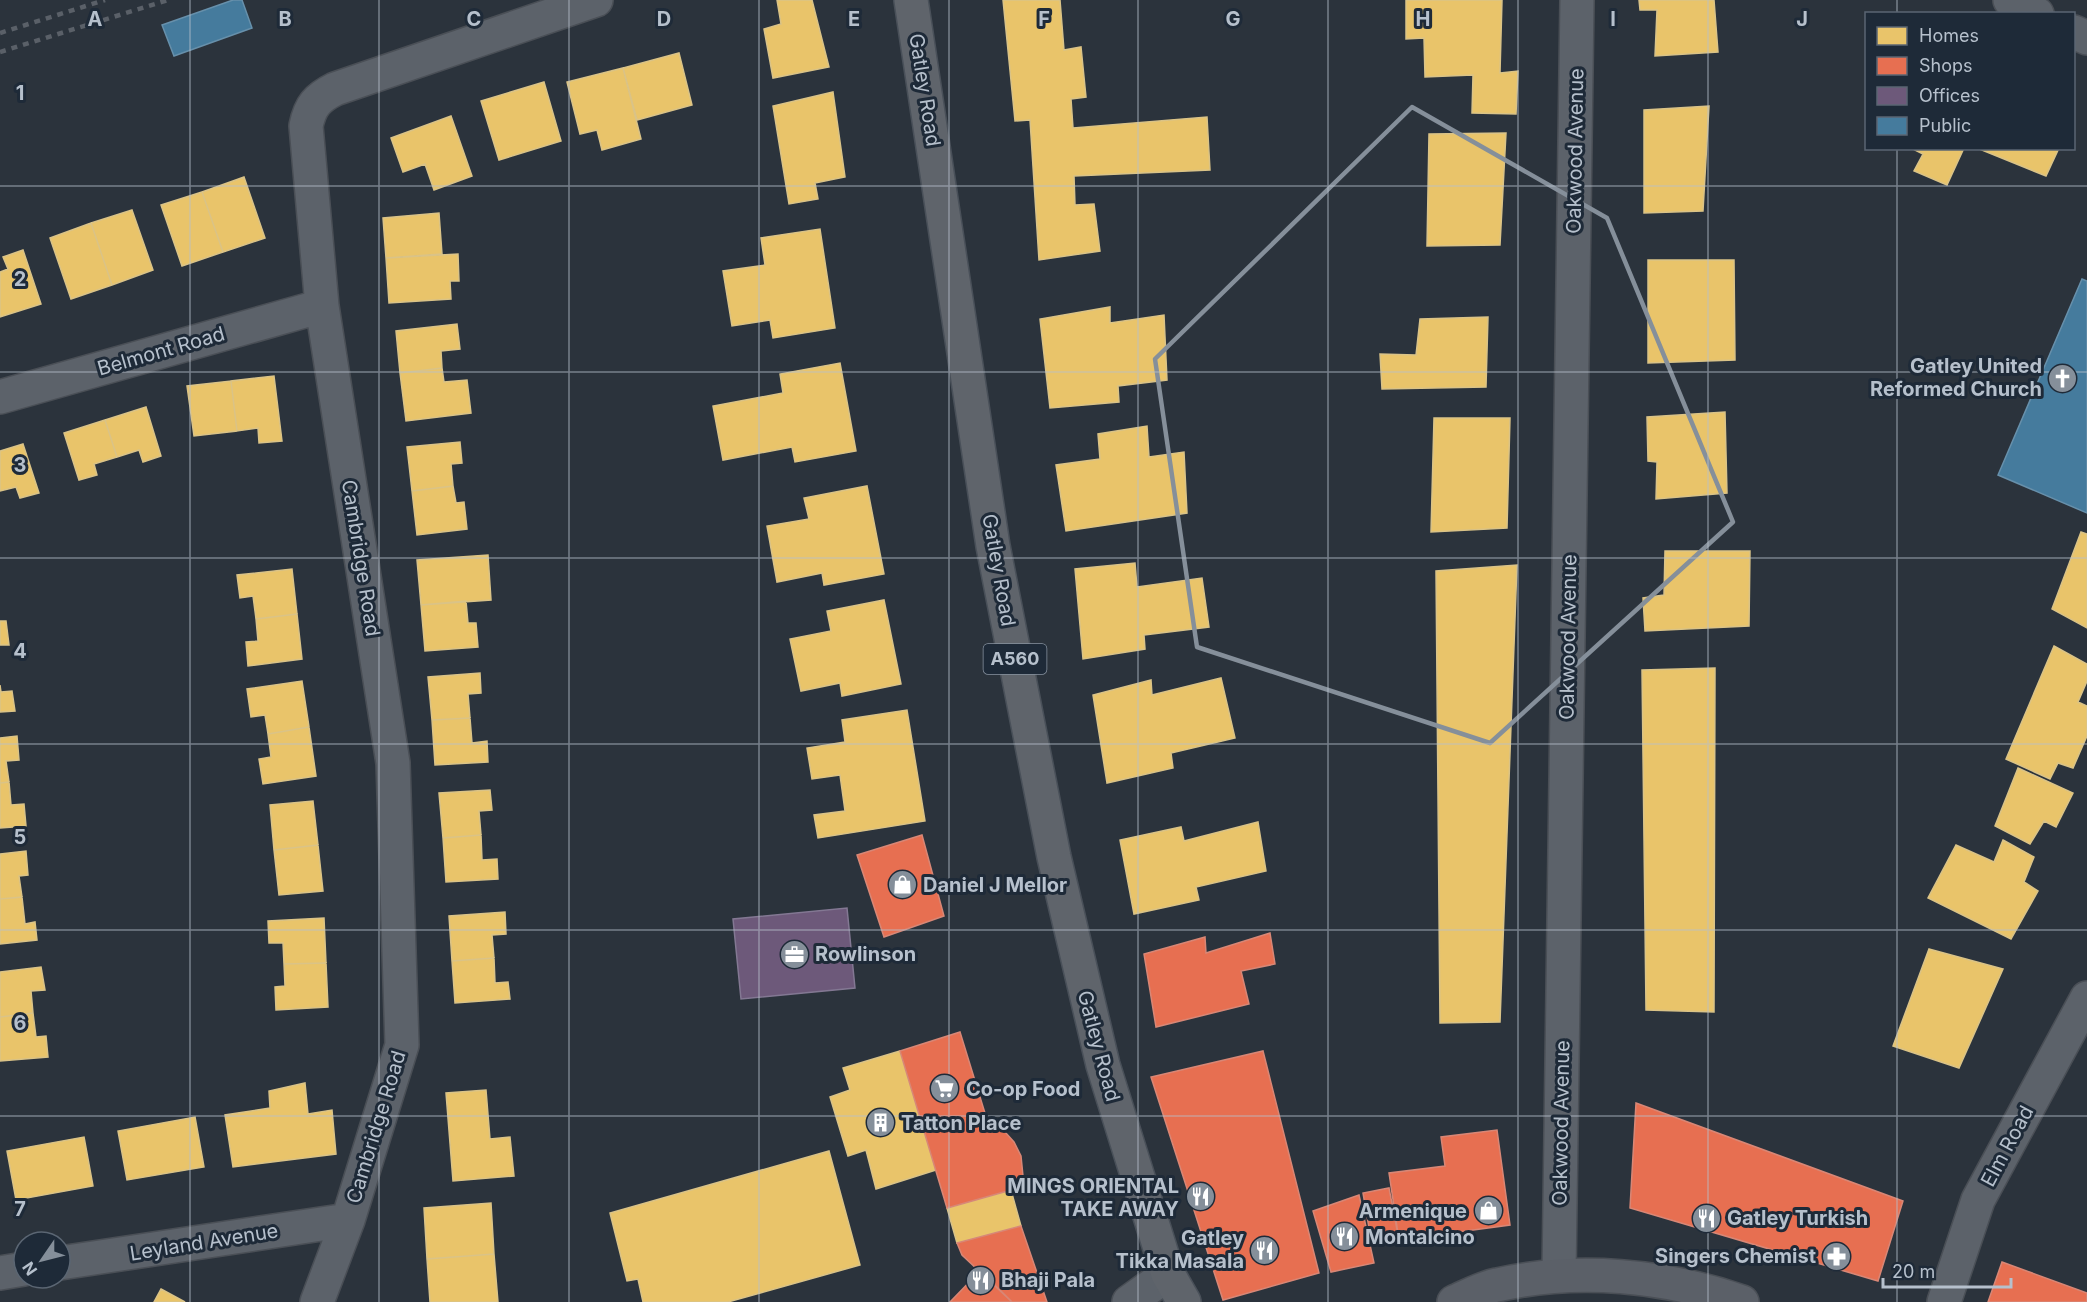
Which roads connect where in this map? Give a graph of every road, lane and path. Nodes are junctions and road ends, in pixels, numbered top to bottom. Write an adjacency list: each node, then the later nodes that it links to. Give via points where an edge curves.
1 (596, 0): 6 (street, Cambridge Road, via 370,76 316,100 309,109 306,126)
2 (912, 0): 12 (main road, Gatley Road / A560, via 993,546 1054,857 1103,1065)
3 (1577, 0): 11 (street, Oakwood Avenue)
4 (2010, 0): 5 (street)
5 (2033, 12)
6 (322, 306): 7 (street, Belmont Road); 9 (street, Cambridge Road, via 393,763 402,1034 402,1046)
7 (0, 397)
8 (2087, 998): 17 (street, Elm Road, via 1978,1200)
9 (348, 1220): 10 (street, Leyland Avenue); 13 (street, Cambridge Road)
10 (72, 1261)
11 (1559, 1275): 15 (street, via 1494,1285); 16 (street, via 1679,1285)
12 (1176, 1288): 14 (street)
13 (317, 1302)
14 (1129, 1302)
15 (1454, 1302)
16 (1742, 1302)
17 (1944, 1302)

